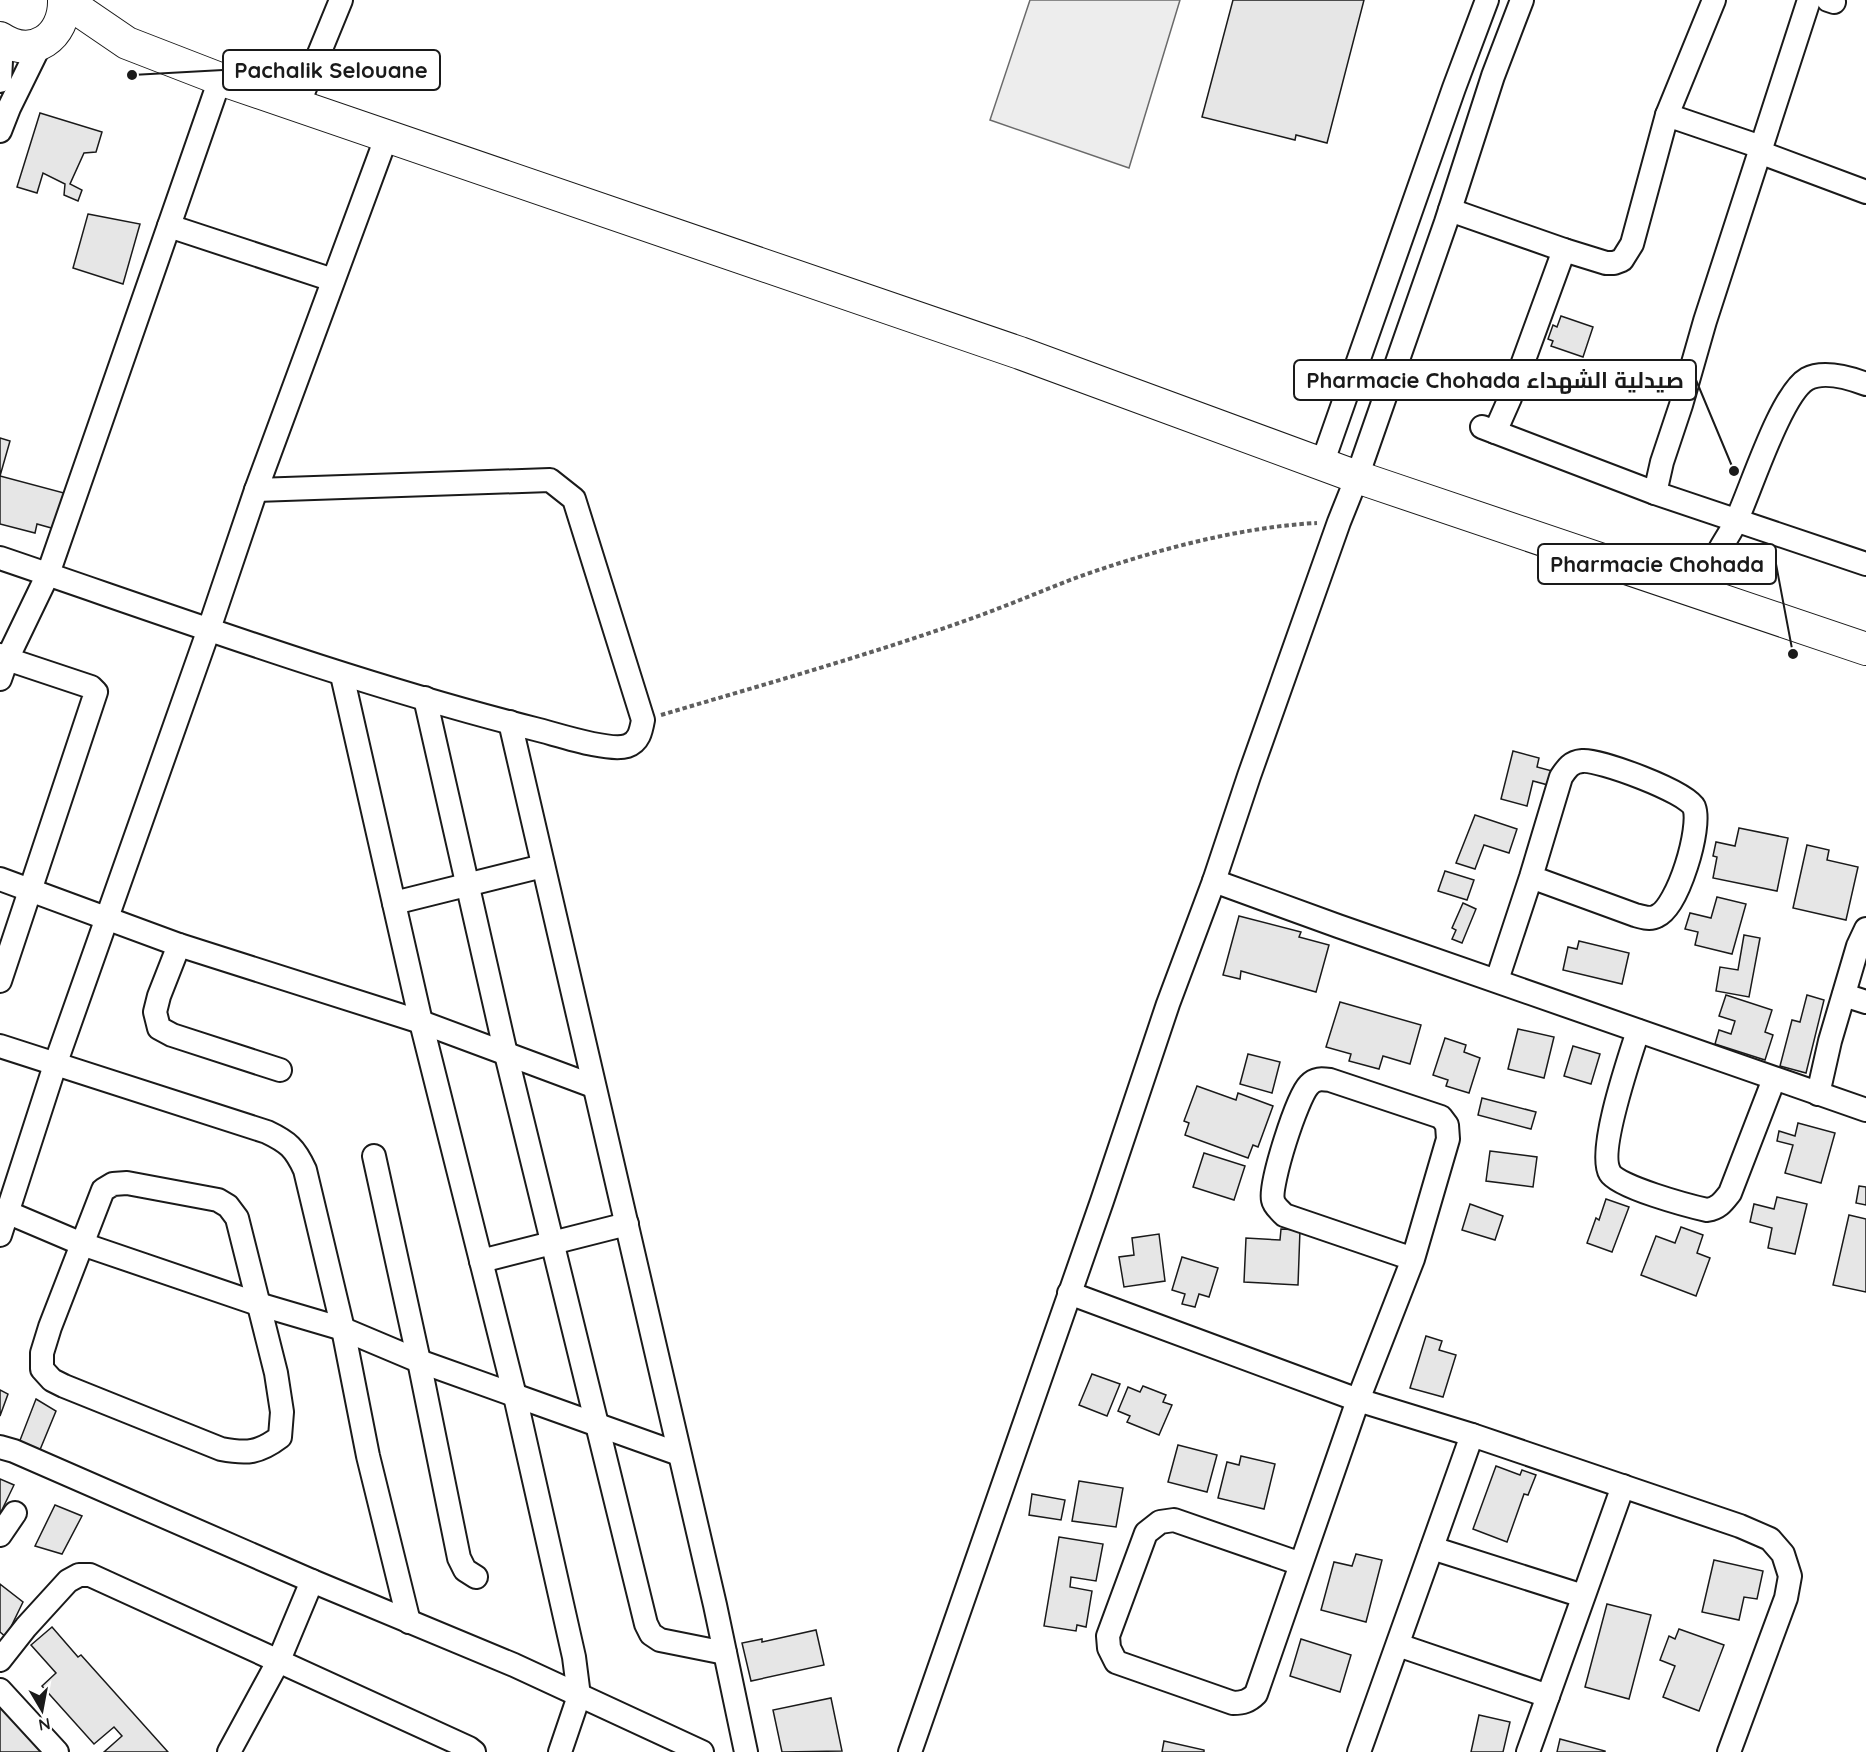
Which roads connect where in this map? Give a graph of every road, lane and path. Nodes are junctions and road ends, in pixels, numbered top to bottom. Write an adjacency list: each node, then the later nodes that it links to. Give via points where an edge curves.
1 (64, 0): 7 (highway, via 61,24); 9 (highway)
2 (341, 0): 12 (street)
3 (1487, 0): 23 (street)
4 (1522, 0): 18 (street)
5 (1714, 0): 13 (street)
6 (1809, 0): 16 (street)
7 (48, 38): 8 (highway, via 28,47 14,46); 9 (highway); 14 (street)
8 (1, 39): 11 (street)
9 (128, 43): 10 (highway)
10 (220, 79): 12 (highway); 19 (street)
11 (0, 81)
12 (298, 105): 15 (highway)
13 (1667, 115): 16 (street); 20 (street, via 1626,255 1622,260 1606,263)
14 (0, 131)
15 (386, 138): 21 (street); 23 (highway, via 1020,353)
16 (1760, 150): 17 (street); 26 (street)
17 (1866, 192)
18 (1450, 210): 20 (street); 24 (street)
19 (169, 226): 21 (street); 31 (street)
20 (1564, 250): 26 (street, via 1510,398 1489,430)
21 (333, 280): 25 (street)
22 (1864, 376): 27 (street, via 1822,375 1807,379 1793,394 1773,431)
23 (1322, 464): 24 (highway)
24 (1357, 477): 28 (street); 32 (highway)
25 (256, 490): 33 (street); 38 (street, via 550,480 574,499)
26 (1655, 493): 27 (street)
27 (1737, 520): 30 (street); 32 (street, via 1715,558)
28 (1339, 522): 38 (path, via 1289,525 1158,552 1072,579 958,624); 43 (street)
29 (0, 558): 31 (street)
30 (1866, 564)
31 (48, 574): 33 (street); 35 (street)
32 (1702, 594): 34 (highway)
33 (209, 629): 36 (street); 47 (street)
34 (1866, 649)
35 (2, 664): 45 (street, via 92,687 96,692)
36 (342, 675): 37 (street); 46 (street)
37 (425, 699): 39 (street); 44 (street)
38 (643, 720): 39 (street, via 640,735 629,746 610,748)
39 (510, 722): 40 (street)
40 (543, 866): 44 (street); 61 (street)
41 (1531, 877): 41 (street, via 1635,915 1658,916 1674,896 1688,863 1696,814 1693,804 1679,794 1603,763 1570,764 1561,777); 51 (street)
42 (0, 879): 45 (street)
43 (1214, 881): 51 (street); 72 (street)
44 (467, 885): 46 (street); 57 (street)
45 (32, 890): 47 (street); 50 (street)
46 (394, 903): 54 (street)
47 (108, 918): 49 (street); 58 (street)
48 (1866, 929): 52 (street)
49 (179, 945): 54 (street); 59 (street, via 155,1012 159,1028)
50 (1, 973)
51 (1497, 980): 55 (street)
52 (1844, 995): 53 (street); 62 (street)
53 (1866, 1002)
54 (421, 1022): 57 (street); 71 (street)
55 (1638, 1031): 60 (street); 60 (street, via 1607,1147 1609,1172 1630,1186 1707,1210 1722,1204)
56 (0, 1046): 58 (street)
57 (506, 1054): 61 (street); 68 (street)
58 (55, 1065): 65 (street); 74 (street, via 267,1132 291,1146 305,1170)
59 (280, 1070)
60 (1774, 1079): 62 (street)
61 (594, 1086): 66 (street)
62 (1818, 1094): 63 (street)
63 (1866, 1110)
64 (374, 1156): 75 (street)
65 (9, 1213): 67 (street); 69 (street)
66 (627, 1224): 68 (street); 81 (street)
67 (0, 1235)
68 (551, 1242): 71 (street); 78 (street)
69 (82, 1244): 73 (street); 73 (street, via 103,1190 113,1184 127,1183 218,1200 237,1218); 73 (street, via 50,1327 42,1369 64,1386 221,1449 244,1454 266,1448 280,1437 282,1412 276,1373)
70 (1413, 1259): 70 (street, via 1284,1215 1276,1206 1273,1191 1286,1138 1308,1086 1317,1079 1441,1116 1447,1125 1448,1139); 77 (street)
71 (481, 1261): 76 (street)
72 (1069, 1293): 77 (street); 104 (street)
73 (258, 1304): 74 (street)
74 (343, 1329): 75 (street); 90 (street, via 368,1456)
75 (419, 1361): 76 (street); 87 (street, via 459,1558 465,1570)
76 (514, 1396): 78 (street); 96 (street, via 574,1657)
77 (1358, 1400): 79 (street); 86 (street)
78 (596, 1424): 81 (street); 92 (street, via 651,1634 660,1640)
79 (1472, 1435): 82 (street); 85 (street)
80 (0, 1447): 88 (street)
81 (679, 1454): 92 (street)
82 (1623, 1486): 89 (street); 107 (street, via 1740,1526 1770,1539 1783,1554 1790,1576 1786,1598)
83 (15, 1513): 84 (street)
84 (0, 1535)
85 (1432, 1548): 89 (street); 91 (street)
86 (1301, 1564): 86 (street, via 1256,1694 1241,1703 1116,1662 1109,1648 1108,1636 1146,1533 1160,1522 1174,1520)
87 (476, 1577)
88 (312, 1581): 90 (street); 94 (street)
89 (1583, 1596): 97 (street)
90 (409, 1622): 96 (street)
91 (1398, 1645): 97 (street); 105 (street)
92 (725, 1653): 103 (street)
93 (0, 1660): 94 (street, via 68,1581 79,1575 90,1575)
94 (279, 1660): 99 (street); 100 (street)
95 (0, 1690): 98 (street)
96 (579, 1696): 101 (street); 102 (street)
97 (1548, 1696): 106 (street)
98 (57, 1752)
99 (229, 1752)
100 (474, 1752)
101 (560, 1752)
102 (702, 1752)
103 (746, 1752)
104 (910, 1752)
105 (1359, 1752)
106 (1528, 1752)
107 (1729, 1752)

